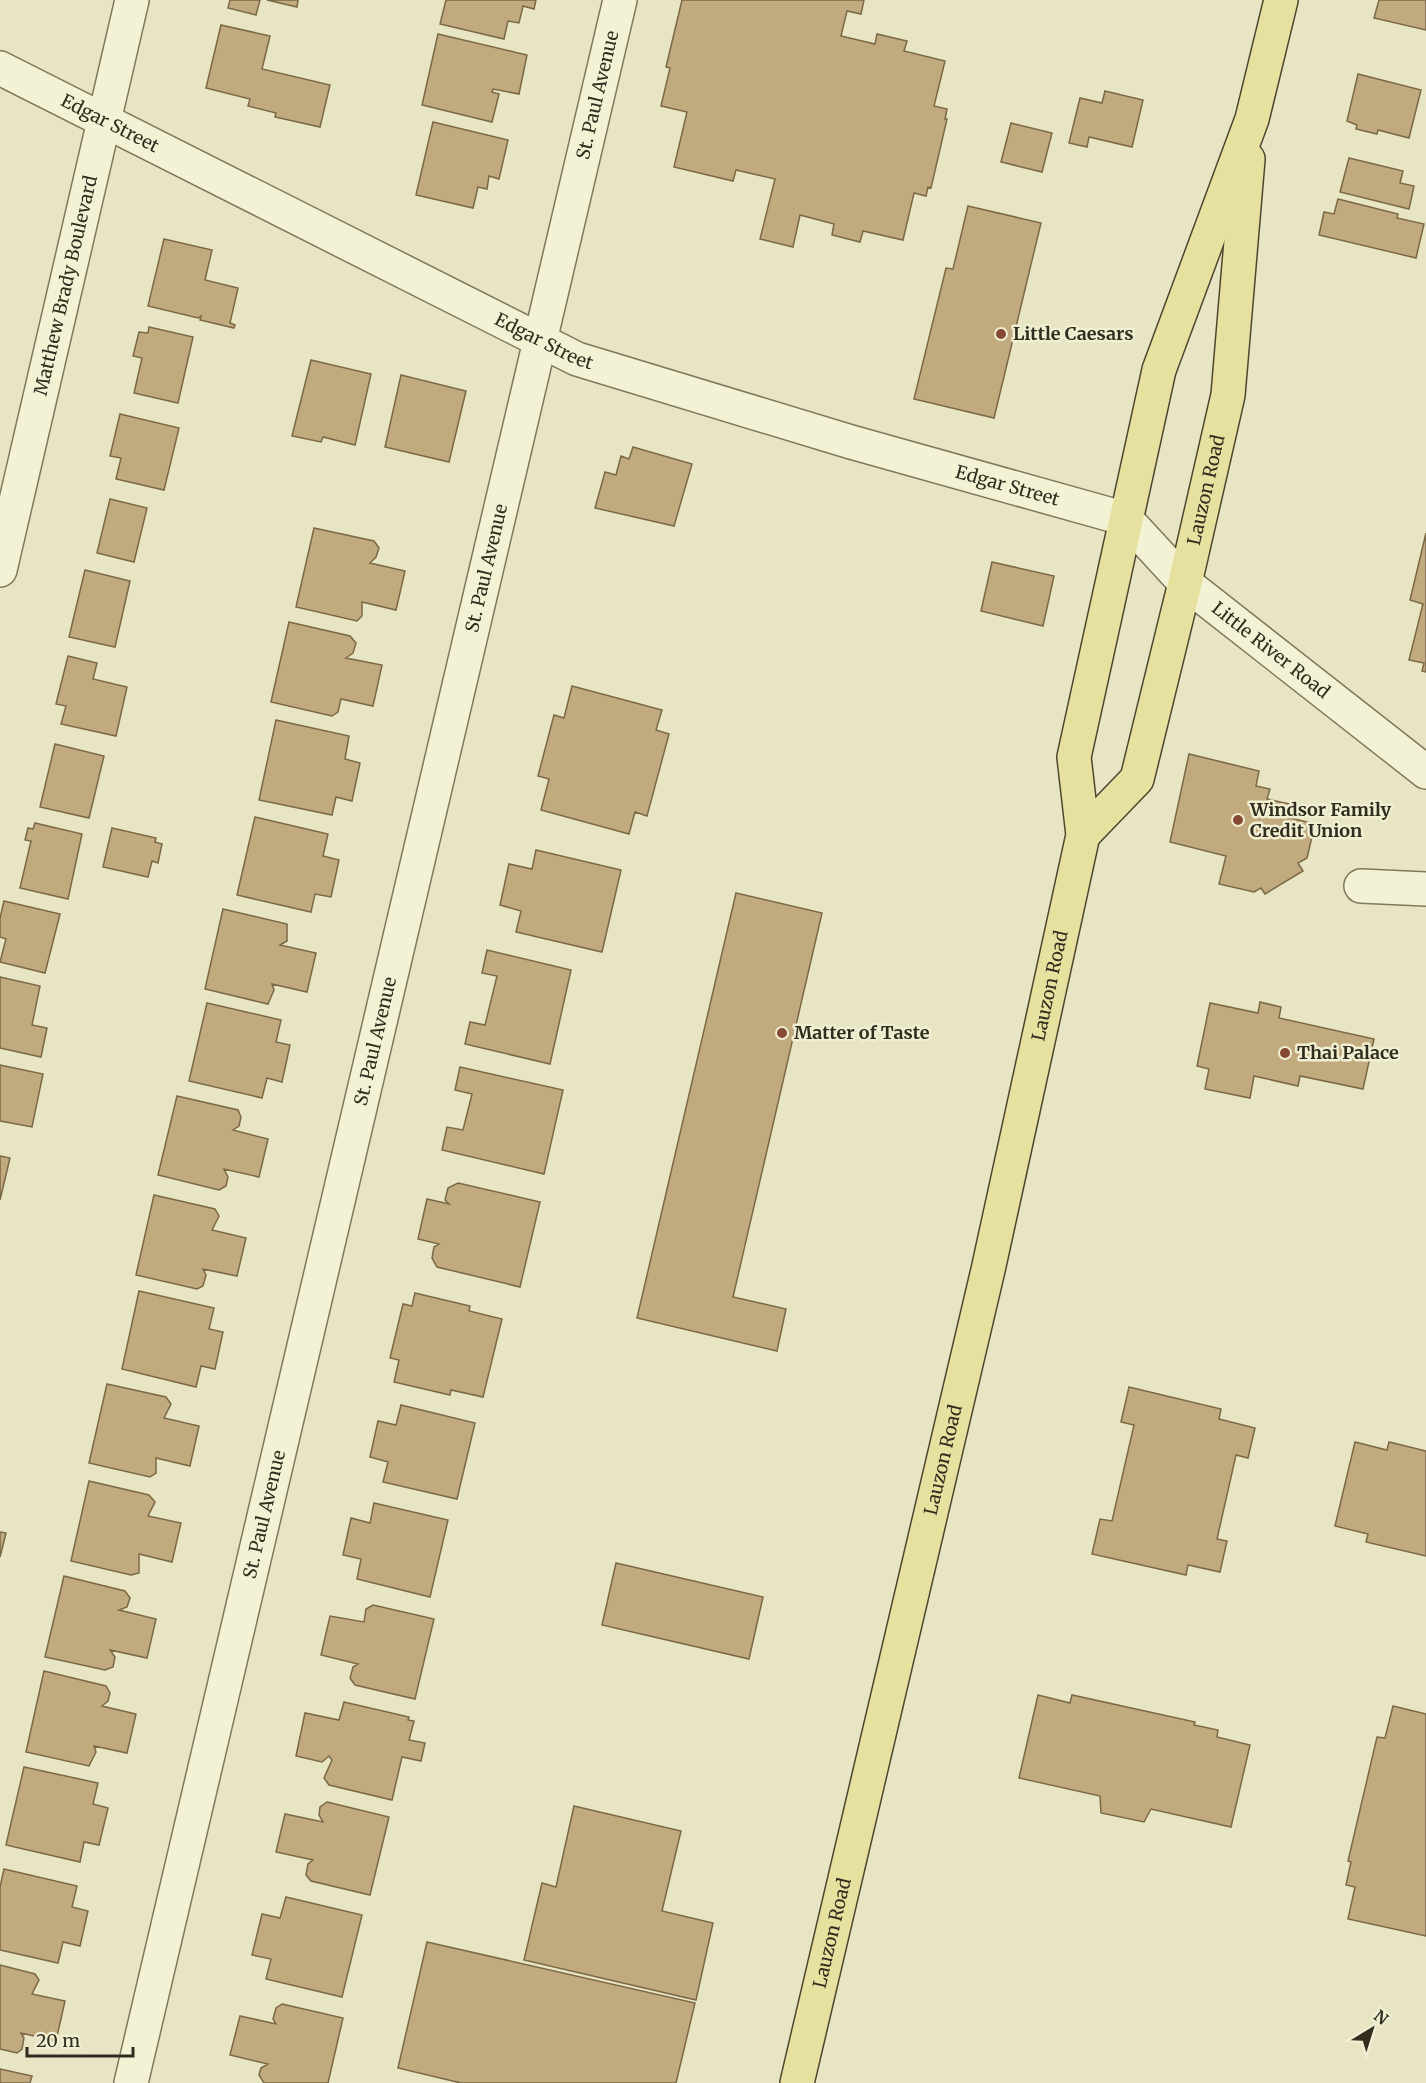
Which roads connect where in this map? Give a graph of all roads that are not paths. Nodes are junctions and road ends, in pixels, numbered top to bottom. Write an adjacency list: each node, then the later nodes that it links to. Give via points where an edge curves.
1 (132, 0): 6 (street, Matthew Brady Boulevard)
2 (620, 0): 7 (street, St. Paul Avenue)
3 (1281, 0): 5 (main road, Lauzon Road)
4 (0, 68): 6 (street, Edgar Street)
5 (1252, 119): 8 (main road, Lauzon Road, via 1159,370); 10 (main road, Lauzon Road, via 1228,395)
6 (105, 120): 7 (street, Edgar Street); 9 (street, Matthew Brady Boulevard)
7 (542, 343): 8 (street, Edgar Street, via 617,374); 15 (street, St. Paul Avenue)
8 (1126, 519): 10 (street, Little River Road); 12 (main road, Lauzon Road, via 1074,757)
9 (0, 570)
10 (1185, 583): 11 (street, Little River Road); 12 (main road, Lauzon Road, via 1137,779)
11 (1426, 772)
12 (1083, 835): 16 (main road, Lauzon Road, via 988,1270)
13 (1361, 886): 14 (street)
14 (1426, 889)
15 (131, 2083)
16 (797, 2083)

